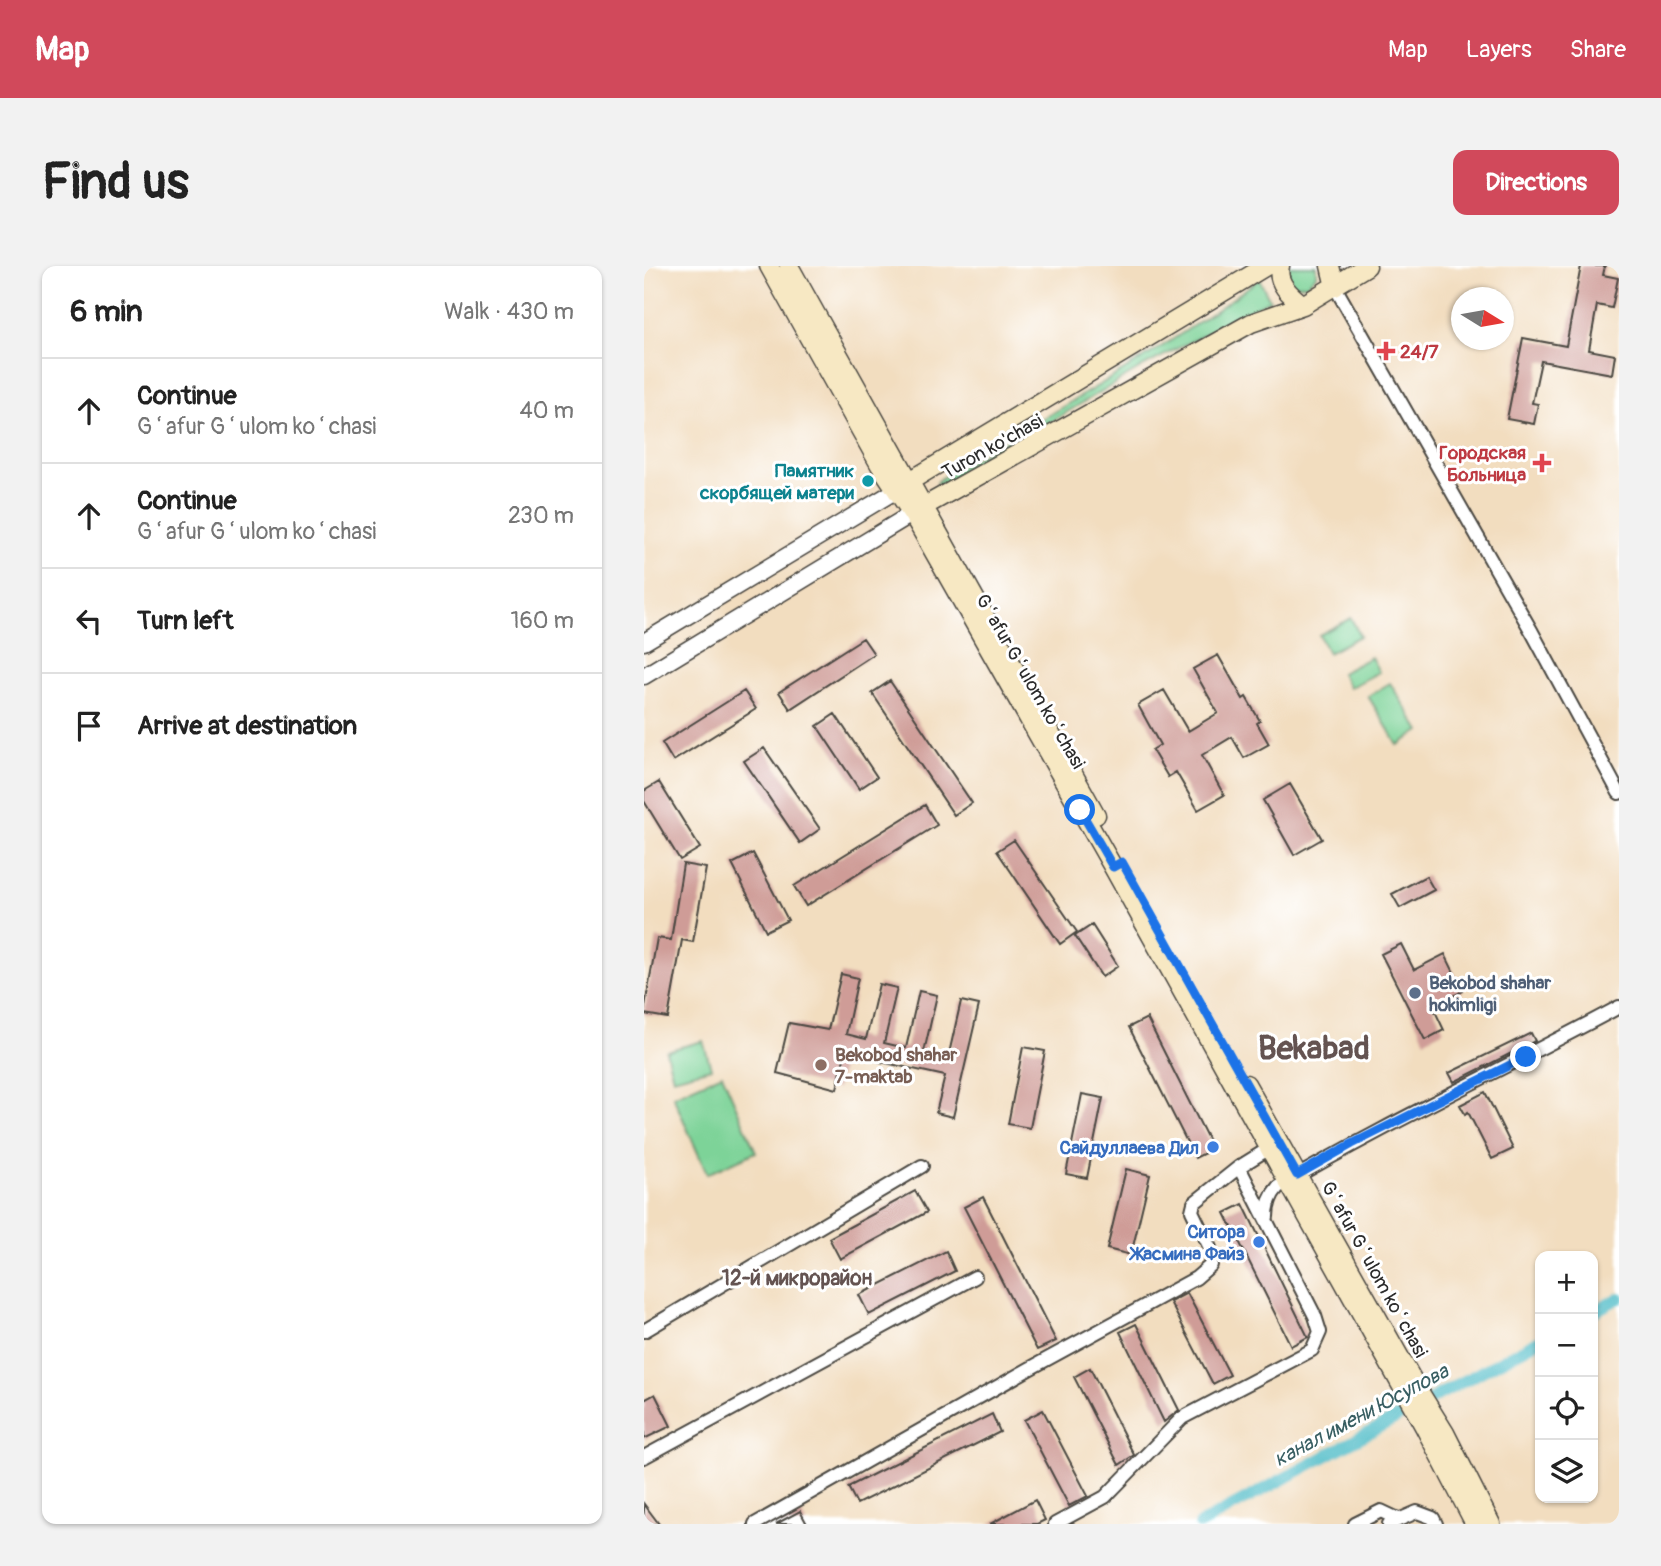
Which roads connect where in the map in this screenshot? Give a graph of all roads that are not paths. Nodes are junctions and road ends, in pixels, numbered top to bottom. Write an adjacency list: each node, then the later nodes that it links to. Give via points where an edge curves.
1 (769, 266): 9 (main road, Gʻafur Gʻulom koʻchasi)
2 (789, 266): 9 (main road, Gʻafur Gʻulom koʻchasi)
3 (1266, 266): 9 (main road, Turon ko'chasi)
4 (1280, 266): 8 (main road, via 1278,275 1288,294)
5 (1330, 266): 7 (main road)
6 (1367, 266): 7 (main road, Turon ko'chasi)
7 (1335, 287): 8 (main road, Turon ko'chasi); 13 (street)
8 (1303, 305): 10 (main road, Turon ko'chasi, via 1251,323)
9 (903, 486): 10 (main road, Gʻafur Gʻulom koʻchasi); 11 (street, Turon ko'chasi)
10 (918, 511): 12 (street, Turon ko'chasi); 14 (main road, Gʻafur Gʻulom koʻchasi, via 956,561)
11 (644, 642)
12 (644, 676)
13 (1619, 793)
14 (1118, 864): 16 (main road, Gʻafur Gʻulom koʻchasi); 19 (main road, Gʻafur Gʻulom koʻchasi)
15 (1619, 1007): 19 (street)
16 (1268, 1149): 18 (street); 19 (main road, Gʻafur Gʻulom koʻchasi)
17 (922, 1166): 22 (street)
18 (1239, 1167): 20 (street); 26 (street, via 1194,1203 1192,1211 1210,1248 1211,1265 1196,1278)
19 (1292, 1178): 20 (street, via 1271,1195); 23 (main road, Gʻafur Gʻulom koʻchasi)
20 (1267, 1220): 27 (street, via 1315,1316 1320,1332 1312,1350 1182,1418 1105,1497)
21 (975, 1277): 24 (street)
22 (644, 1331)
23 (1431, 1424): 30 (main road, Gʻafur Gʻulom koʻchasi); 31 (main road, Gʻafur Gʻulom koʻchasi)
24 (644, 1457)
25 (1393, 1521): 28 (street, via 1381,1511); 29 (street, via 1417,1512)
26 (755, 1524)
27 (1055, 1524)
28 (1356, 1524)
29 (1436, 1524)
30 (1475, 1524)
31 (1491, 1524)

